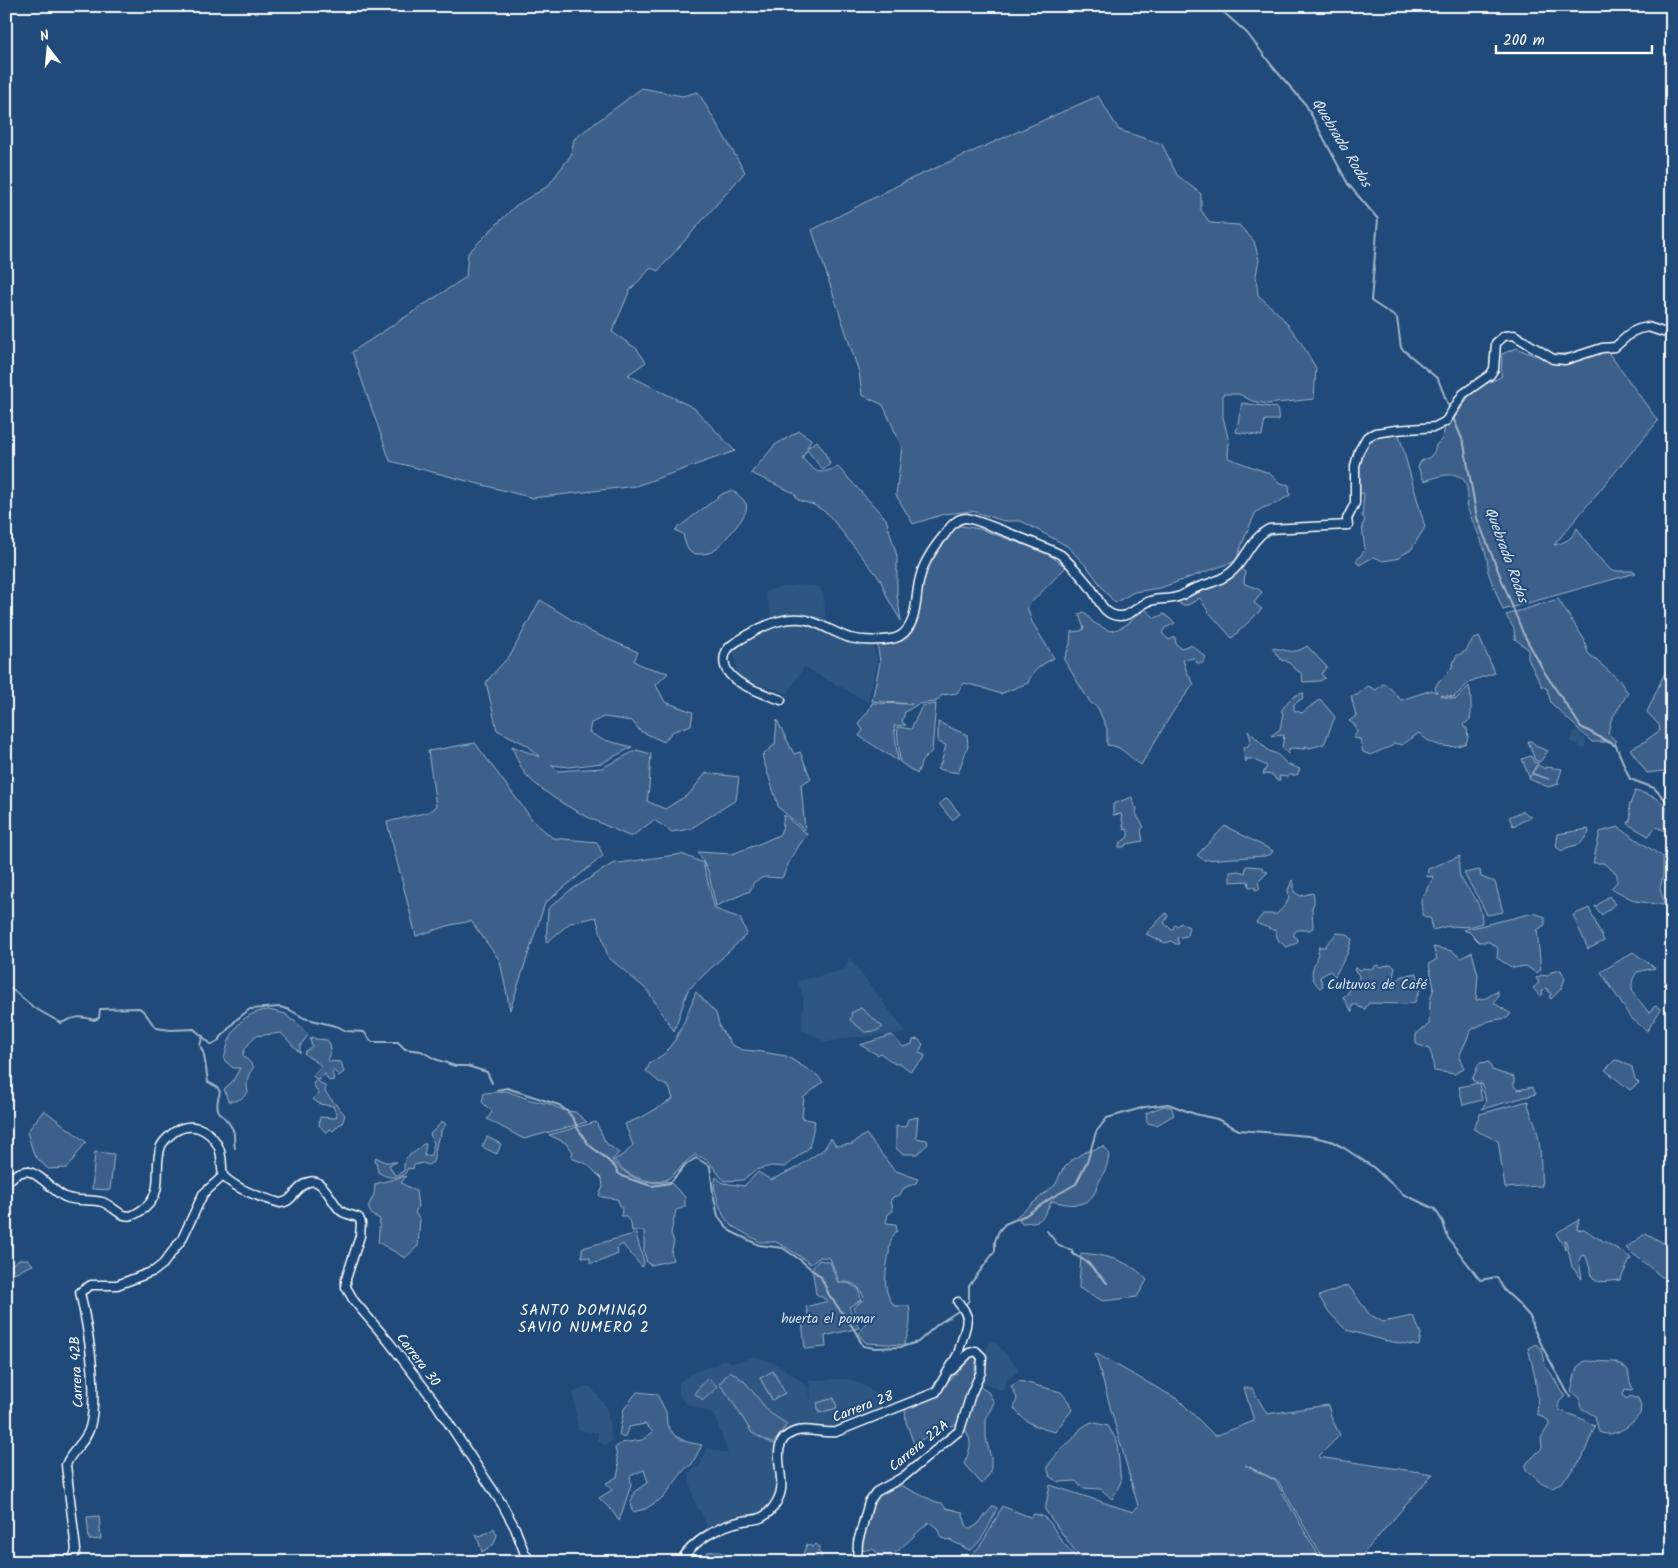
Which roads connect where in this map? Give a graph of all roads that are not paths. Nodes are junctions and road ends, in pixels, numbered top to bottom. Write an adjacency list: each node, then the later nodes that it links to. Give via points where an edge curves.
1 (1672, 332): 2 (street, via 1648,327 1639,329 1615,347 1565,360 1553,359 1514,335 1504,336 1496,344 1494,369 1490,375 1463,394 1446,421 1435,427 1375,433 1367,437 1358,451 1356,503 1347,519 1348,525 1269,529 1261,533 1239,565 1225,577 1178,597 1152,600 1129,614 1109,613 1061,556 984,524 966,518 959,520 936,544 924,565 913,618 907,630 897,638 851,638 807,620 794,619 773,622 727,650 724,662 734,680)
2 (781, 700)
3 (223, 1176): 4 (street, via 218,1146 207,1132 190,1125 180,1128 162,1145 156,1193 150,1203 132,1215 124,1215 104,1202 66,1197 28,1171 14,1175); 9 (street, Carrera 42B, via 203,1194 172,1254 154,1271 117,1285 91,1285 80,1292 91,1358 93,1409 87,1434 69,1456 66,1465 76,1550); 10 (street, Carrera 30, via 236,1187 280,1203 286,1203 304,1184 317,1182 323,1185 340,1210 359,1218 360,1236 346,1287 432,1398 502,1504 525,1554)
4 (6, 1186)
5 (6, 1208): 6 (street)
6 (6, 1222)
7 (958, 1302): 8 (street, via 964,1310 966,1326 958,1354)
8 (946, 1376): 11 (street, Carrera 28, via 936,1392 847,1429 825,1434 804,1430 793,1432 780,1448 781,1490 770,1511 756,1521 719,1528 694,1546); 12 (street, Carrera 22A, via 968,1353 980,1353 981,1372 960,1430 903,1477 876,1492 866,1508)
9 (72, 1562)
10 (532, 1562)
11 (680, 1562)
12 (857, 1562)

